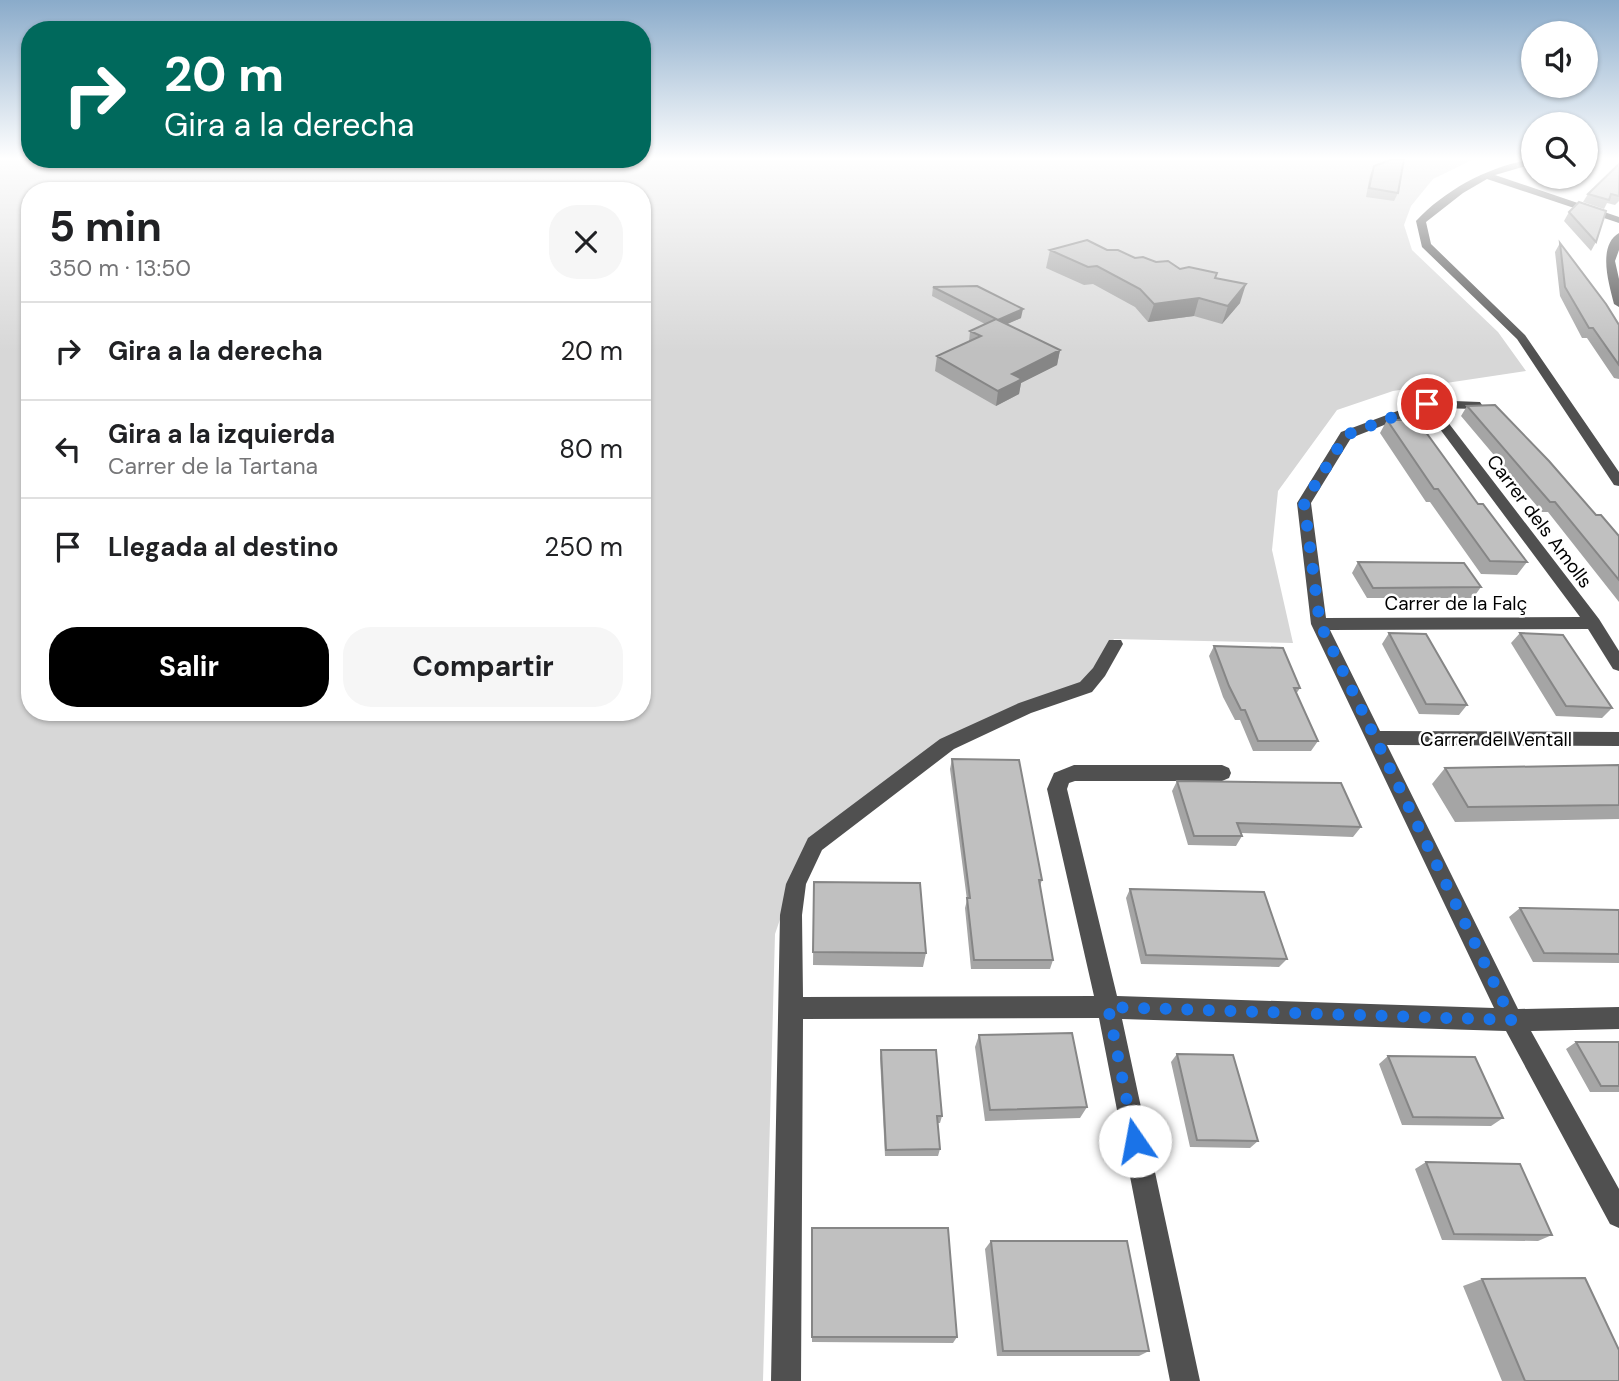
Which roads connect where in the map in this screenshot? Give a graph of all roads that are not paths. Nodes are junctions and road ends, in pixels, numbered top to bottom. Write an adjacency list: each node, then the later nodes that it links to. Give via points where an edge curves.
1 (1422, 223): 6 (street, via 1426,245 1521,337)
2 (1619, 236): 3 (street, via 1610,261)
3 (1619, 304)
4 (1427, 404): 5 (street); 7 (street, Carrer dels Amolls); 8 (street, via 1346,435 1304,503)
5 (1476, 405)
6 (1619, 482)
7 (1593, 623): 8 (street, Carrer de la Falç); 10 (street, Carrer dels Amolls)
8 (1320, 624): 11 (street)
9 (1115, 644): 15 (street, via 1086,687 1025,708 947,744 815,844 796,884 791,915)
10 (1619, 665)
11 (1374, 738): 12 (street, Carrer del Ventall); 17 (street)
12 (1619, 739)
13 (1222, 773): 14 (street, via 1074,773 1061,778 1058,789)
14 (1108, 1007): 15 (street); 17 (street); 20 (street)
15 (792, 1008): 19 (street)
16 (1619, 1018): 17 (street)
17 (1512, 1020): 18 (street)
18 (1619, 1215)
19 (786, 1381)
20 (1185, 1381)

